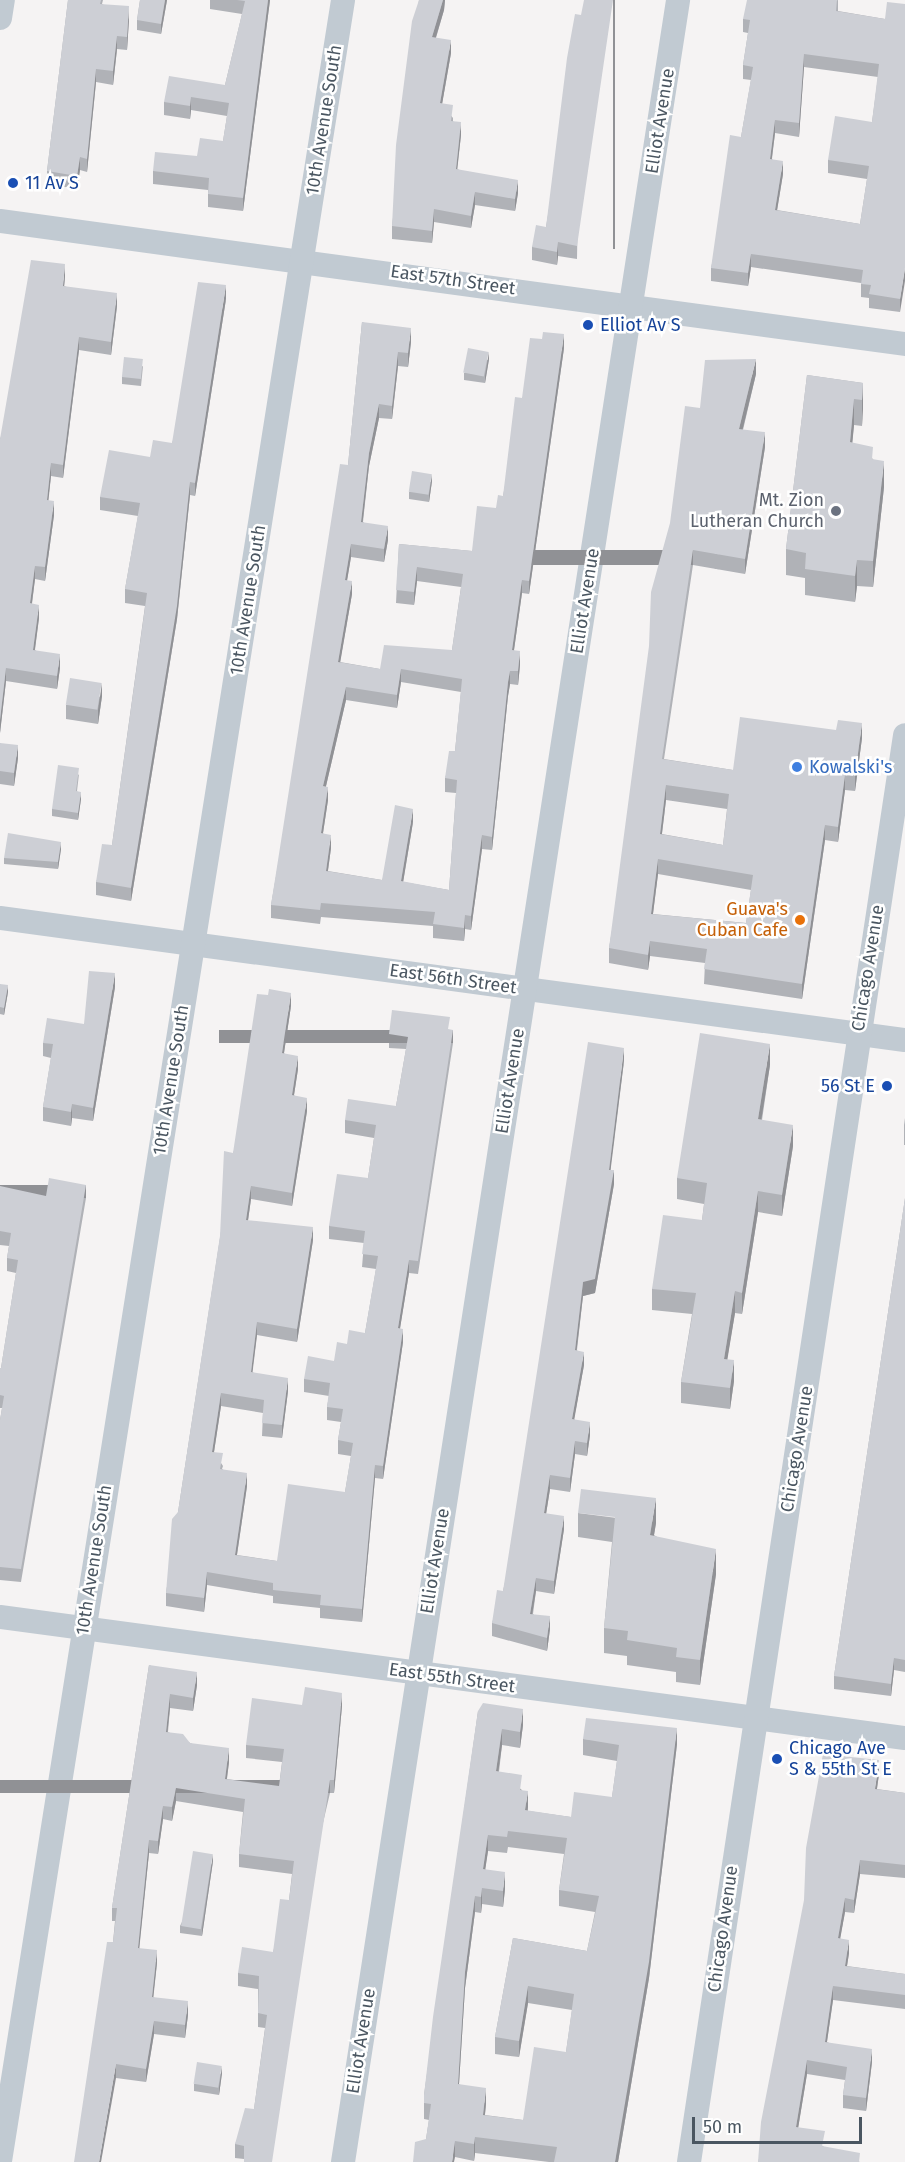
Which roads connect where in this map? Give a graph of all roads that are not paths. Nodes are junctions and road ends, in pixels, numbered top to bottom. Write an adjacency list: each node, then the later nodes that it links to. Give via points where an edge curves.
1 (3, 0): 4 (street)
2 (343, 0): 6 (street, 10th Avenue South)
3 (678, 0): 7 (street, Elliot Avenue)
4 (0, 18)
5 (0, 221): 6 (street, East 57th Street)
6 (302, 259): 7 (street, East 57th Street); 11 (street, 10th Avenue South)
7 (631, 307): 8 (street, East 57th Street); 12 (street, Elliot Avenue)
8 (905, 344)
9 (905, 735): 13 (street, Chicago Avenue)
10 (0, 918): 11 (street, East 56th Street)
11 (193, 943): 12 (street, East 56th Street); 16 (street, 10th Avenue South)
12 (524, 989): 13 (street, East 56th Street); 17 (street, Elliot Avenue)
13 (858, 1034): 14 (street, East 56th Street); 18 (street, Chicago Avenue)
14 (905, 1040)
15 (0, 1617): 16 (street, East 55th Street)
16 (83, 1628): 17 (street, East 55th Street); 20 (street, 10th Avenue South)
17 (418, 1672): 18 (street, East 55th Street); 21 (street, Elliot Avenue)
18 (754, 1720): 19 (street, East 55th Street); 22 (street, Chicago Avenue)
19 (905, 1738)
20 (0, 2161)
21 (343, 2162)
22 (689, 2162)

